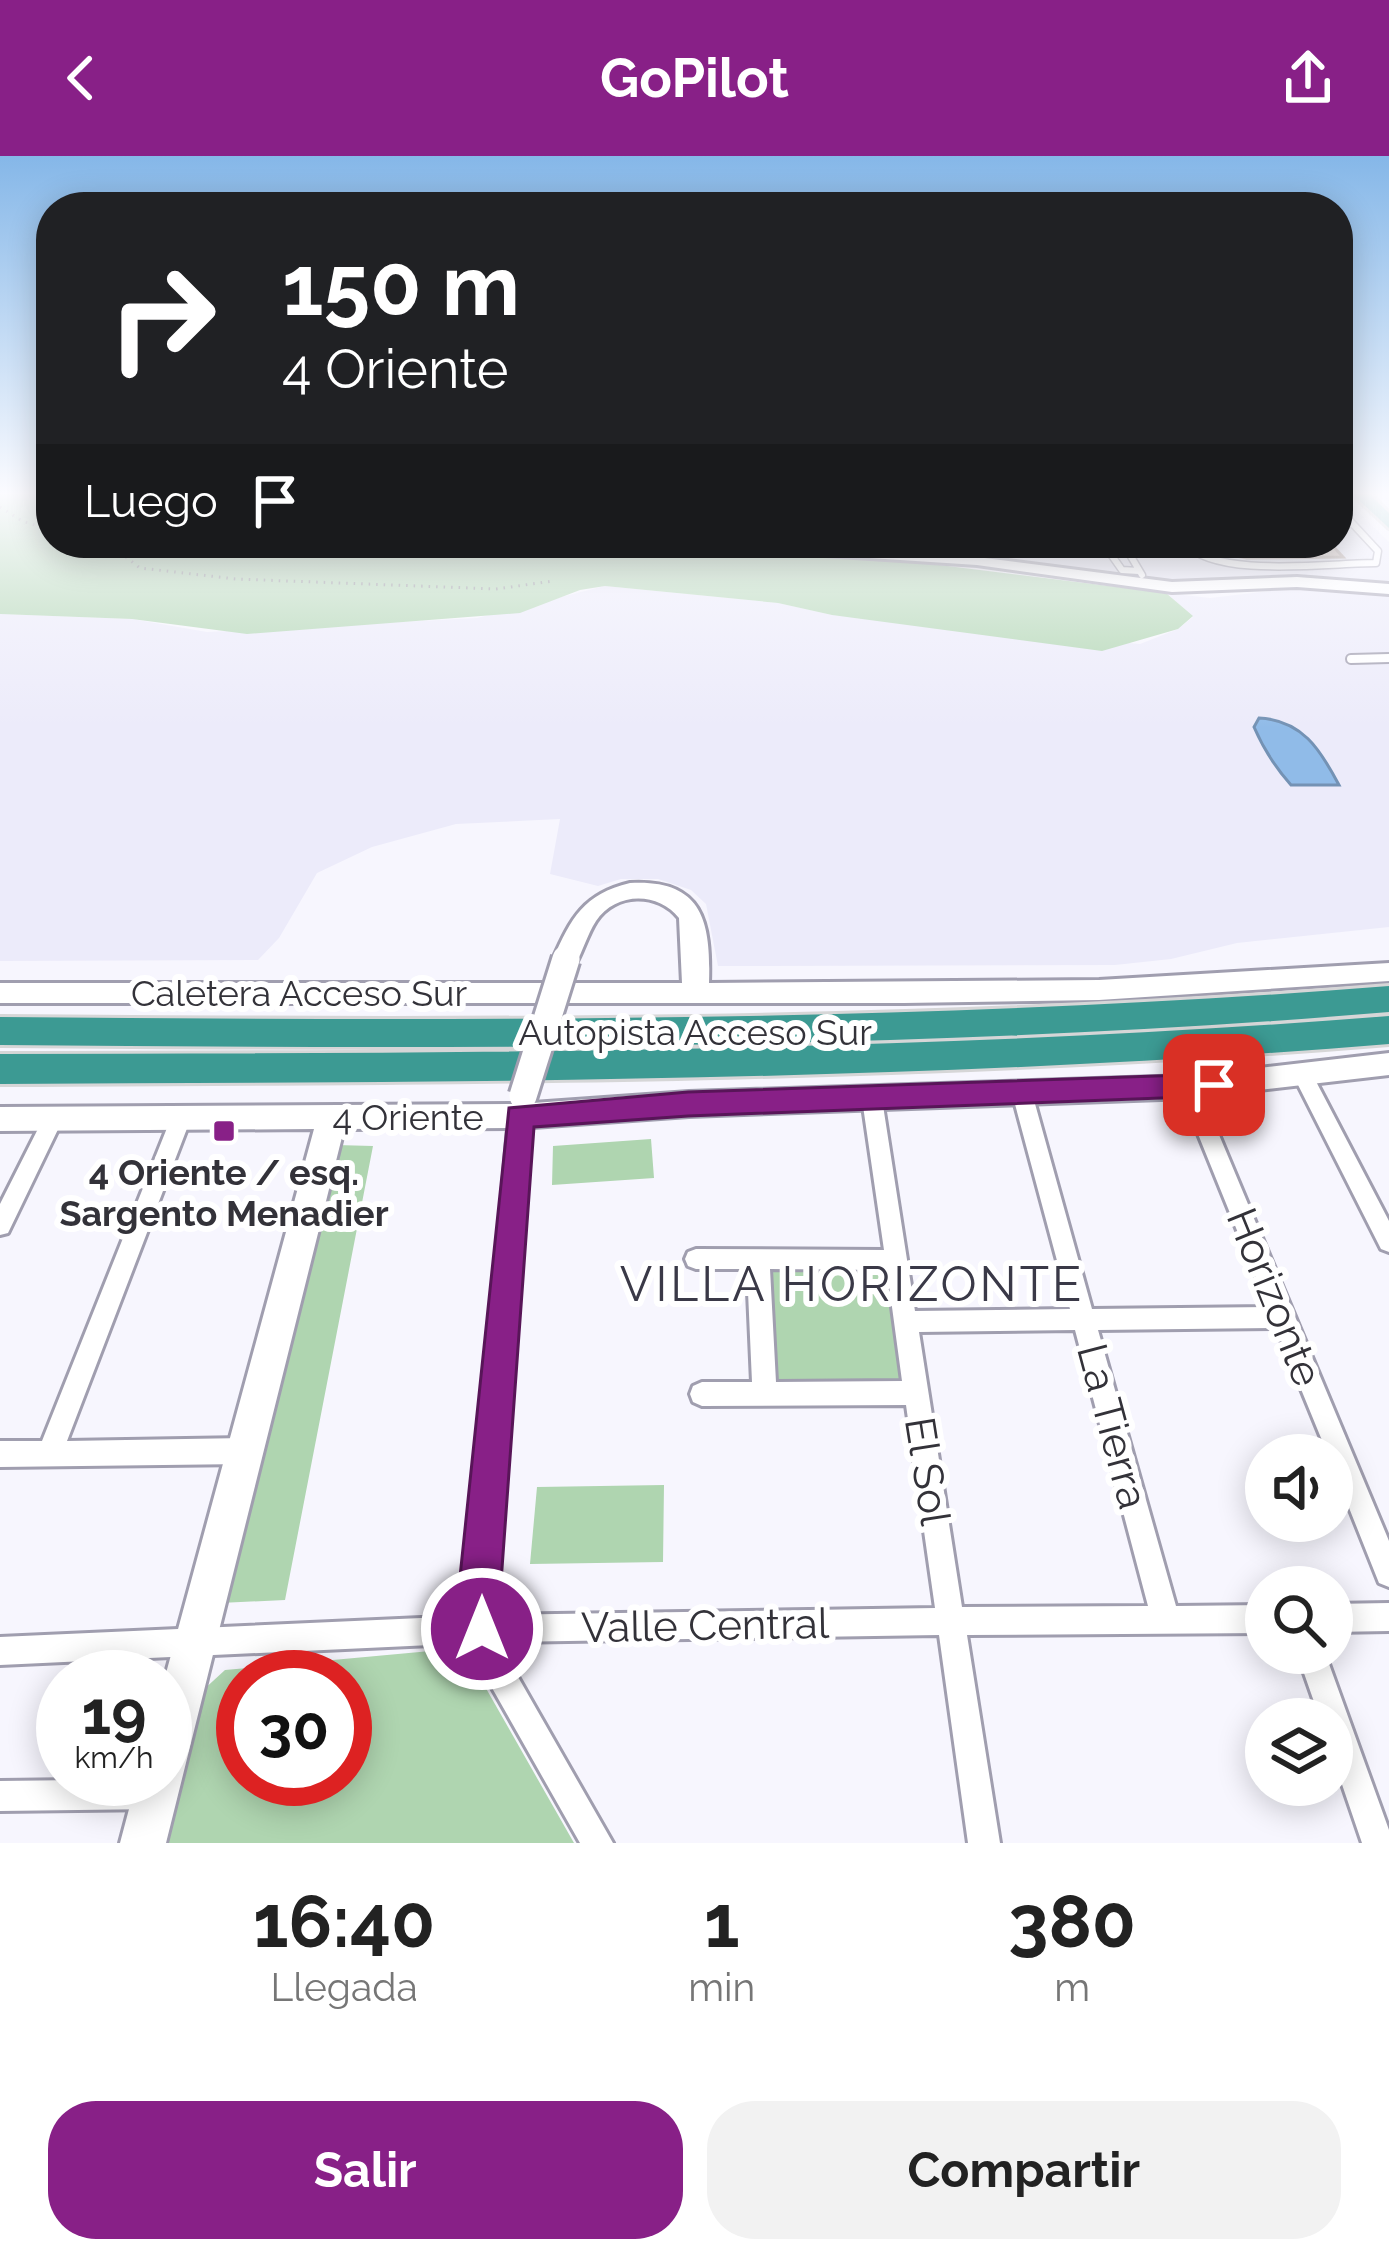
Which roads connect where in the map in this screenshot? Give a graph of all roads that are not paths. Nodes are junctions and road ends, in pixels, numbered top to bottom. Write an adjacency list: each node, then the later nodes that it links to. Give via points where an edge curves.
1 (1072, 571): 4 (street)
2 (1124, 571): 4 (lane)
3 (1139, 571): 4 (lane)
4 (1143, 578): 5 (street, via 1204,588 1285,582)
5 (1389, 589)
6 (1351, 658): 7 (lane)
7 (1389, 658)
8 (1389, 973): 9 (main road, Caletera Acceso Sur, via 1099,990)
9 (695, 992): 10 (main road, Caletera Acceso Sur); 20 (main road, bridge, via 693,923 678,901 625,892 597,904 566,959)
10 (0, 993)
11 (1389, 999): 13 (highway, Autopista Acceso Sur, via 867,1031)
12 (1389, 1030): 15 (highway, Autopista Acceso Sur, via 783,1062)
13 (0, 1031)
14 (1389, 1064): 16 (main road, 4 Oriente)
15 (0, 1069)
16 (1304, 1075): 17 (main road, 4 Oriente); 26 (street)
17 (1189, 1087): 18 (main road, 4 Oriente); 30 (street, Horizonte)
18 (1022, 1093): 19 (main road, 4 Oriente); 31 (street, La Tierra)
19 (872, 1099): 20 (main road, 4 Oriente); 29 (street, El Sol)
20 (521, 1106): 21 (main road, 4 Oriente); 45 (street)
21 (332, 1117): 22 (main road, 4 Oriente); 36 (main road)
22 (182, 1118): 24 (main road, 4 Oriente); 37 (street)
23 (0, 1119): 24 (main road, 4 Oriente)
24 (53, 1119): 25 (street)
25 (0, 1226)
26 (1389, 1242)
27 (696, 1259): 28 (street)
28 (758, 1259): 29 (street); 35 (street)
29 (896, 1260): 32 (street, El Sol)
30 (1283, 1317): 31 (street); 39 (street, Horizonte)
31 (1084, 1319): 32 (street); 43 (street, La Tierra)
32 (905, 1322): 33 (street, El Sol)
33 (916, 1393): 35 (street); 44 (street, El Sol)
34 (702, 1394): 35 (street)
35 (765, 1394)
36 (244, 1451): 37 (street); 46 (main road)
37 (50, 1453): 38 (street)
38 (0, 1454)
39 (1389, 1573)
40 (1389, 1617): 41 (street)
41 (1353, 1618)
42 (1245, 1619): 43 (street, Valle Central)
43 (1166, 1620): 44 (street, Valle Central)
44 (950, 1622): 45 (street, Valle Central); 55 (street, El Sol)
45 (482, 1629): 46 (street, Valle Central); 54 (street)
46 (194, 1645): 47 (street, Valle Central); 48 (main road)
47 (0, 1651)
48 (192, 1653)
49 (1318, 1674): 56 (street)
50 (36, 1792): 51 (street)
51 (0, 1796)
52 (153, 1806): 53 (main road)
53 (143, 1843)
54 (597, 1843)
55 (984, 1843)
56 (1378, 1843)

